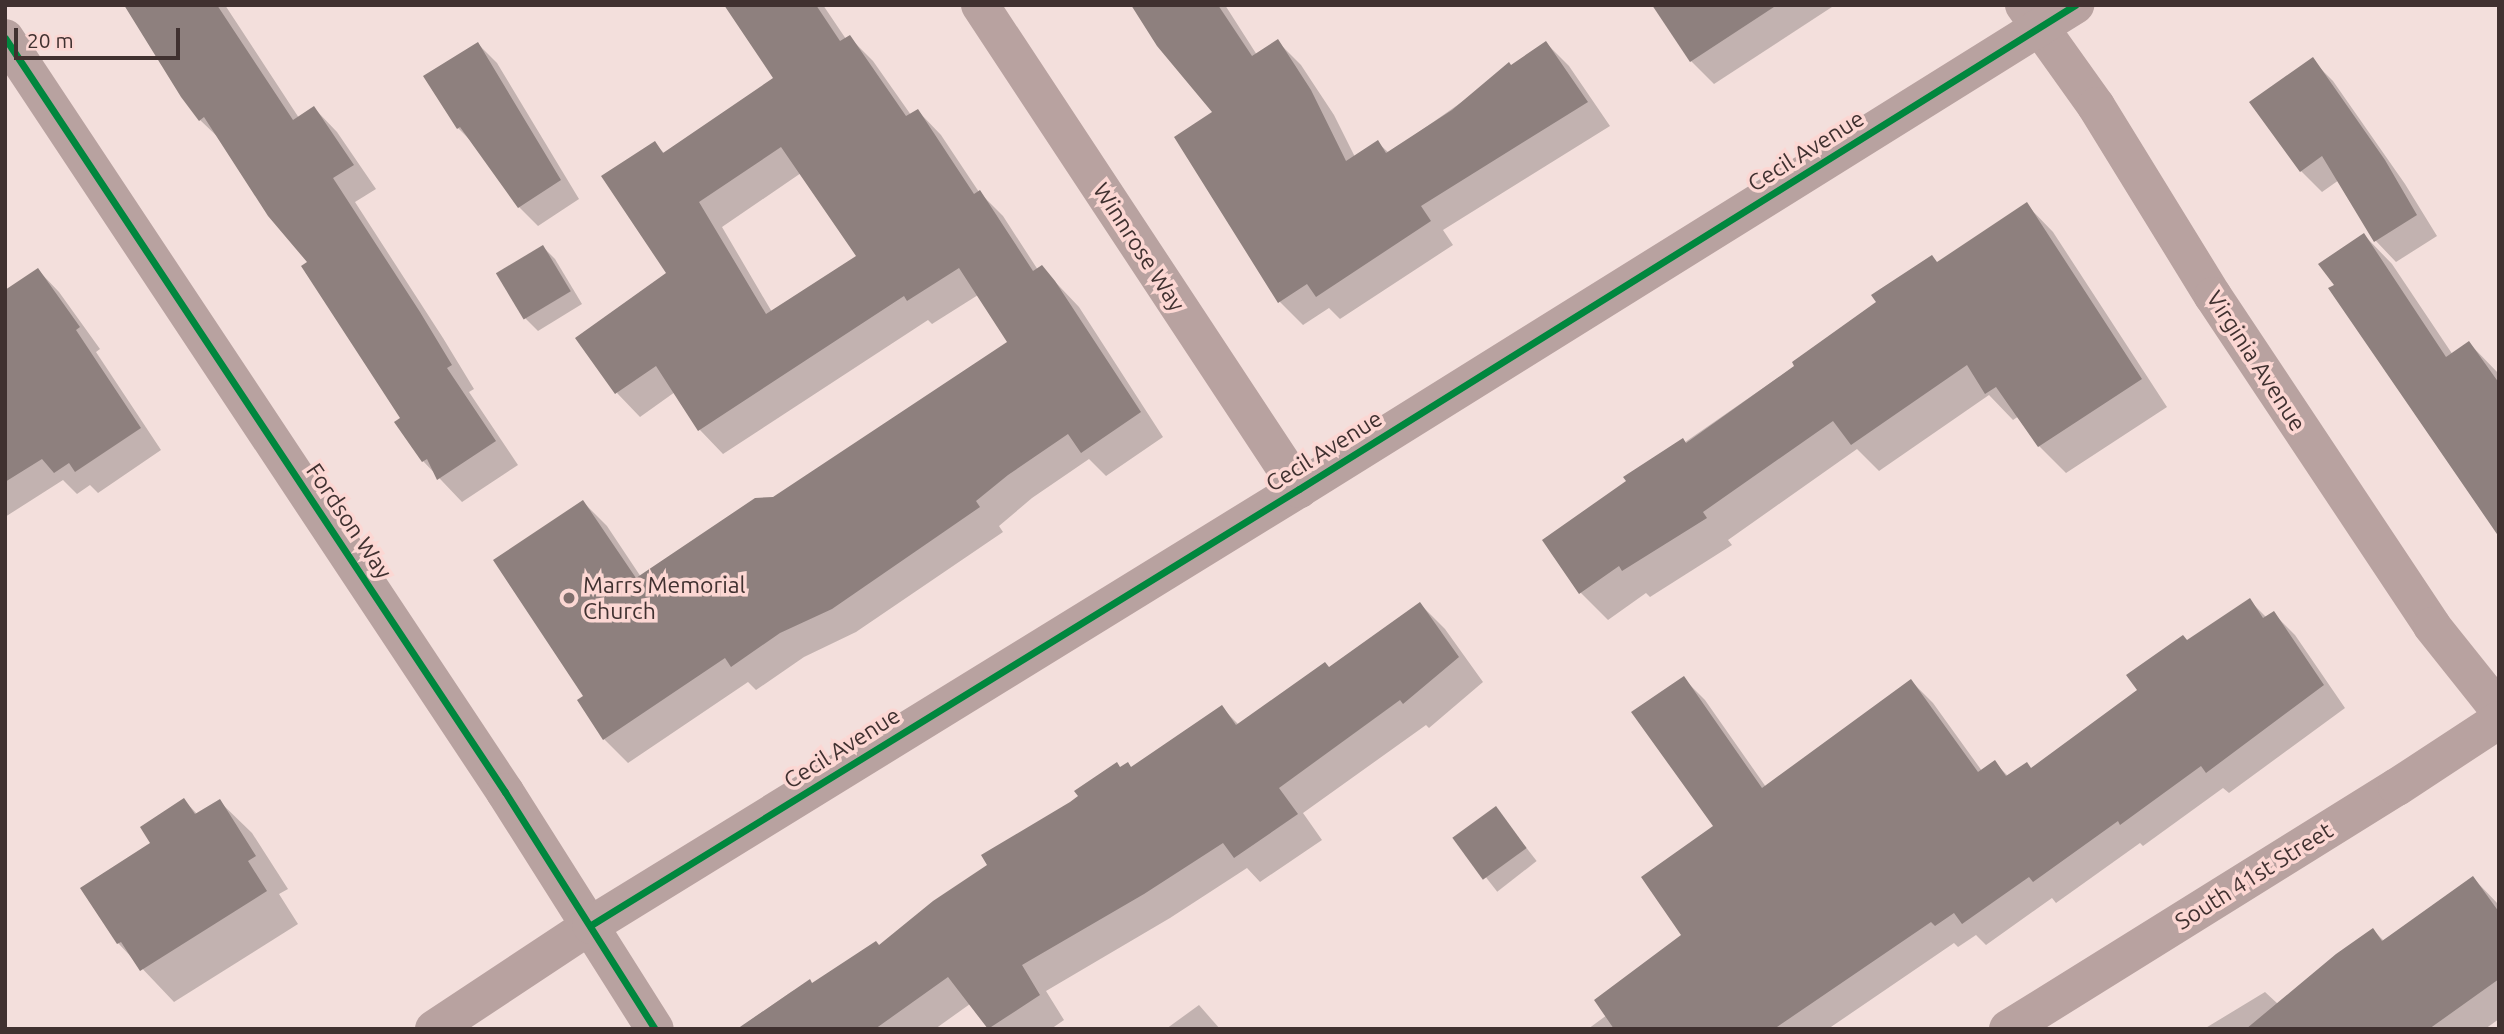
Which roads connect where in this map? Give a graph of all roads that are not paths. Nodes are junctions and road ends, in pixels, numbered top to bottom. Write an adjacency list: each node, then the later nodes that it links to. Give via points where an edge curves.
1 (980, 5): 5 (street, Winnrose Way)
2 (2076, 5): 3 (street, Cecil Avenue)
3 (2032, 16): 5 (street, Cecil Avenue); 6 (street, Virginia Avenue, via 2096,106 2213,296 2432,626)
4 (5, 38): 8 (street, Fordson Way)
5 (1299, 489): 8 (street, Cecil Avenue)
6 (2499, 710)
7 (2499, 720): 11 (street, South 41st Street)
8 (591, 925): 9 (street, Cecil Avenue); 10 (street, Fordson Way)
9 (434, 1029)
10 (655, 1029)
11 (2008, 1029)

